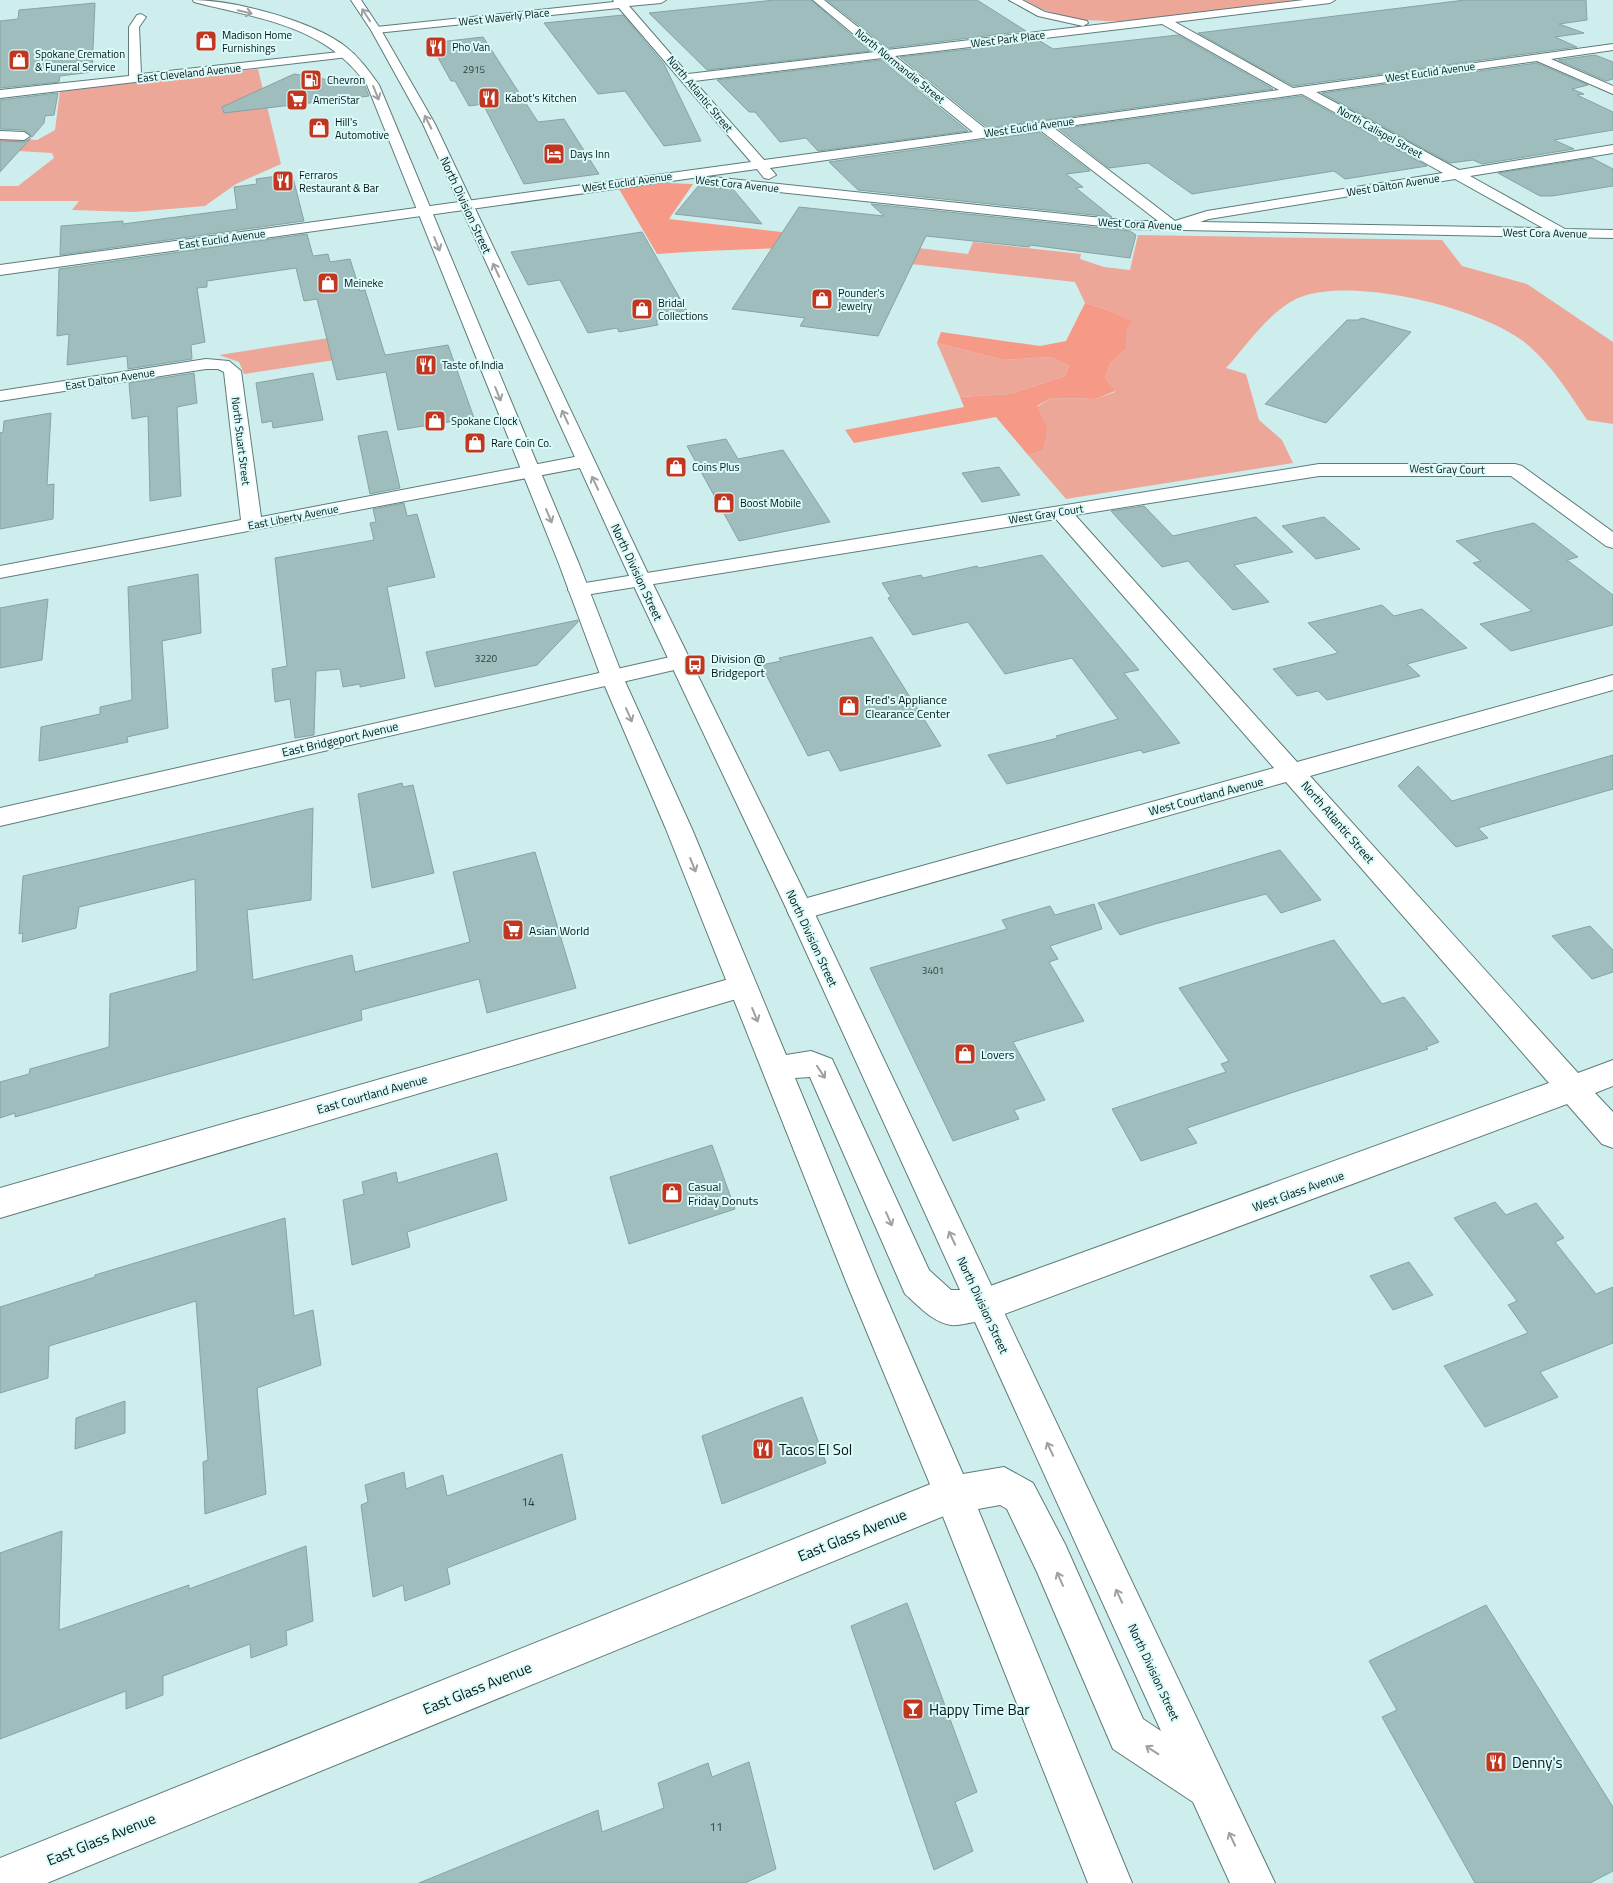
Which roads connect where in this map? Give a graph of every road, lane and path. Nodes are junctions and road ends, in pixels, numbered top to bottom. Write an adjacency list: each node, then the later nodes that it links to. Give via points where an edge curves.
1 (198, 0): 13 (street, one-way to 13, via 298,27)
2 (356, 0): 10 (street, North Division Street, one-way to 2)
3 (661, 0): 7 (street, West Waverly Place)
4 (818, 0): 14 (street, North Normandie Street)
5 (1013, 0): 9 (street, via 1042,14 1085,23); 11 (street)
6 (1330, 0): 9 (street, West Park Place)
7 (620, 2): 10 (street, West Waverly Place); 16 (street, North Atlantic Street)
8 (141, 17): 17 (street, via 134,26)
9 (1164, 20): 11 (street, West Park Place); 18 (street, North Calispel Street)
10 (376, 30): 30 (street, North Division Street, one-way to 10, via 429,124)
11 (1064, 32): 14 (street, West Park Place)
12 (1613, 47): 15 (street, West Euclid Avenue)
13 (348, 54): 17 (street, East Cleveland Avenue); 32 (street, one-way to 32, via 362,67 373,85)
14 (885, 54): 16 (street, West Park Place); 22 (street, North Normandie Street)
15 (1538, 57): 18 (street, West Euclid Avenue); 19 (street)
16 (686, 78): 26 (street, North Atlantic Street)
17 (135, 79): 20 (street, East Cleveland Avenue)
18 (1296, 90): 21 (street, West Euclid Avenue); 27 (street, North Calispel Street)
19 (1613, 90)
20 (0, 94)
21 (1042, 125): 22 (street, West Euclid Avenue); 33 (street)
22 (983, 133): 26 (street, West Euclid Avenue)
23 (0, 135): 24 (street)
24 (24, 136)
25 (1613, 149): 27 (street, West Dalton Avenue)
26 (759, 164): 28 (street, West Euclid Avenue); 29 (street, North Atlantic Street)
27 (1457, 175): 33 (street, West Dalton Avenue, via 1207,215); 34 (street, North Calispel Street)
28 (669, 177): 29 (street, West Cora Avenue); 30 (street, West Euclid Avenue)
29 (782, 188): 33 (street, West Cora Avenue, via 1131,225)
30 (465, 205): 31 (street, West Euclid Avenue); 39 (street, North Division Street, one-way to 30)
31 (444, 208): 32 (street, East Euclid Avenue)
32 (424, 212): 36 (street, East Euclid Avenue); 40 (street, one-way to 40)
33 (1174, 226): 34 (street, West Cora Avenue)
34 (1563, 234): 35 (street, West Cora Avenue)
35 (1613, 234)
36 (0, 270)
37 (221, 364): 38 (street, East Dalton Avenue); 42 (street, North Stuart Street, via 232,371)
38 (0, 396)
39 (585, 461): 40 (street, East Liberty Avenue); 45 (street, North Division Street, one-way to 39)
40 (530, 471): 42 (street, East Liberty Avenue); 46 (street, one-way to 46)
41 (1061, 512): 43 (street, West Gray Court, via 1319,470 1515,470); 45 (street, West Gray Court); 50 (street, North Atlantic Street)
42 (252, 524): 44 (street, East Liberty Avenue)
43 (1613, 542)
44 (0, 572)
45 (641, 580): 46 (street, West Gray Court); 47 (street, North Division Street)
46 (579, 590): 48 (street)
47 (680, 662): 48 (street, East Bridgeport Avenue); 52 (street, North Division Street)
48 (612, 677): 51 (street, East Bridgeport Avenue); 53 (street, one-way to 53)
49 (1613, 682): 50 (street, West Courtland Avenue)
50 (1293, 772): 52 (street, West Courtland Avenue); 56 (street, North Atlantic Street)
51 (0, 817)
52 (800, 910): 59 (street, North Division Street, one-way to 52)
53 (743, 986): 54 (street, one-way to 54); 58 (street, East Courtland Avenue)
54 (777, 1070): 59 (street, West Glass Avenue, one-way to 59, via 809,1063 821,1068 917,1282 939,1302 951,1308); 60 (street)
55 (1613, 1073): 56 (street, West Glass Avenue)
56 (1572, 1088): 57 (street, North Atlantic Street); 59 (street, West Glass Avenue)
57 (1613, 1134)
58 (0, 1203)
59 (983, 1305): 61 (street, North Division Street, one-way to 59)
60 (953, 1494): 61 (street, East Glass Avenue, one-way to 60, via 1128,1734 1051,1558 1020,1496 1004,1486); 62 (street, East Glass Avenue); 63 (street)
61 (1207, 1786): 64 (street, North Division Street, one-way to 61)
62 (0, 1880)
63 (1110, 1883)
64 (1253, 1883)

